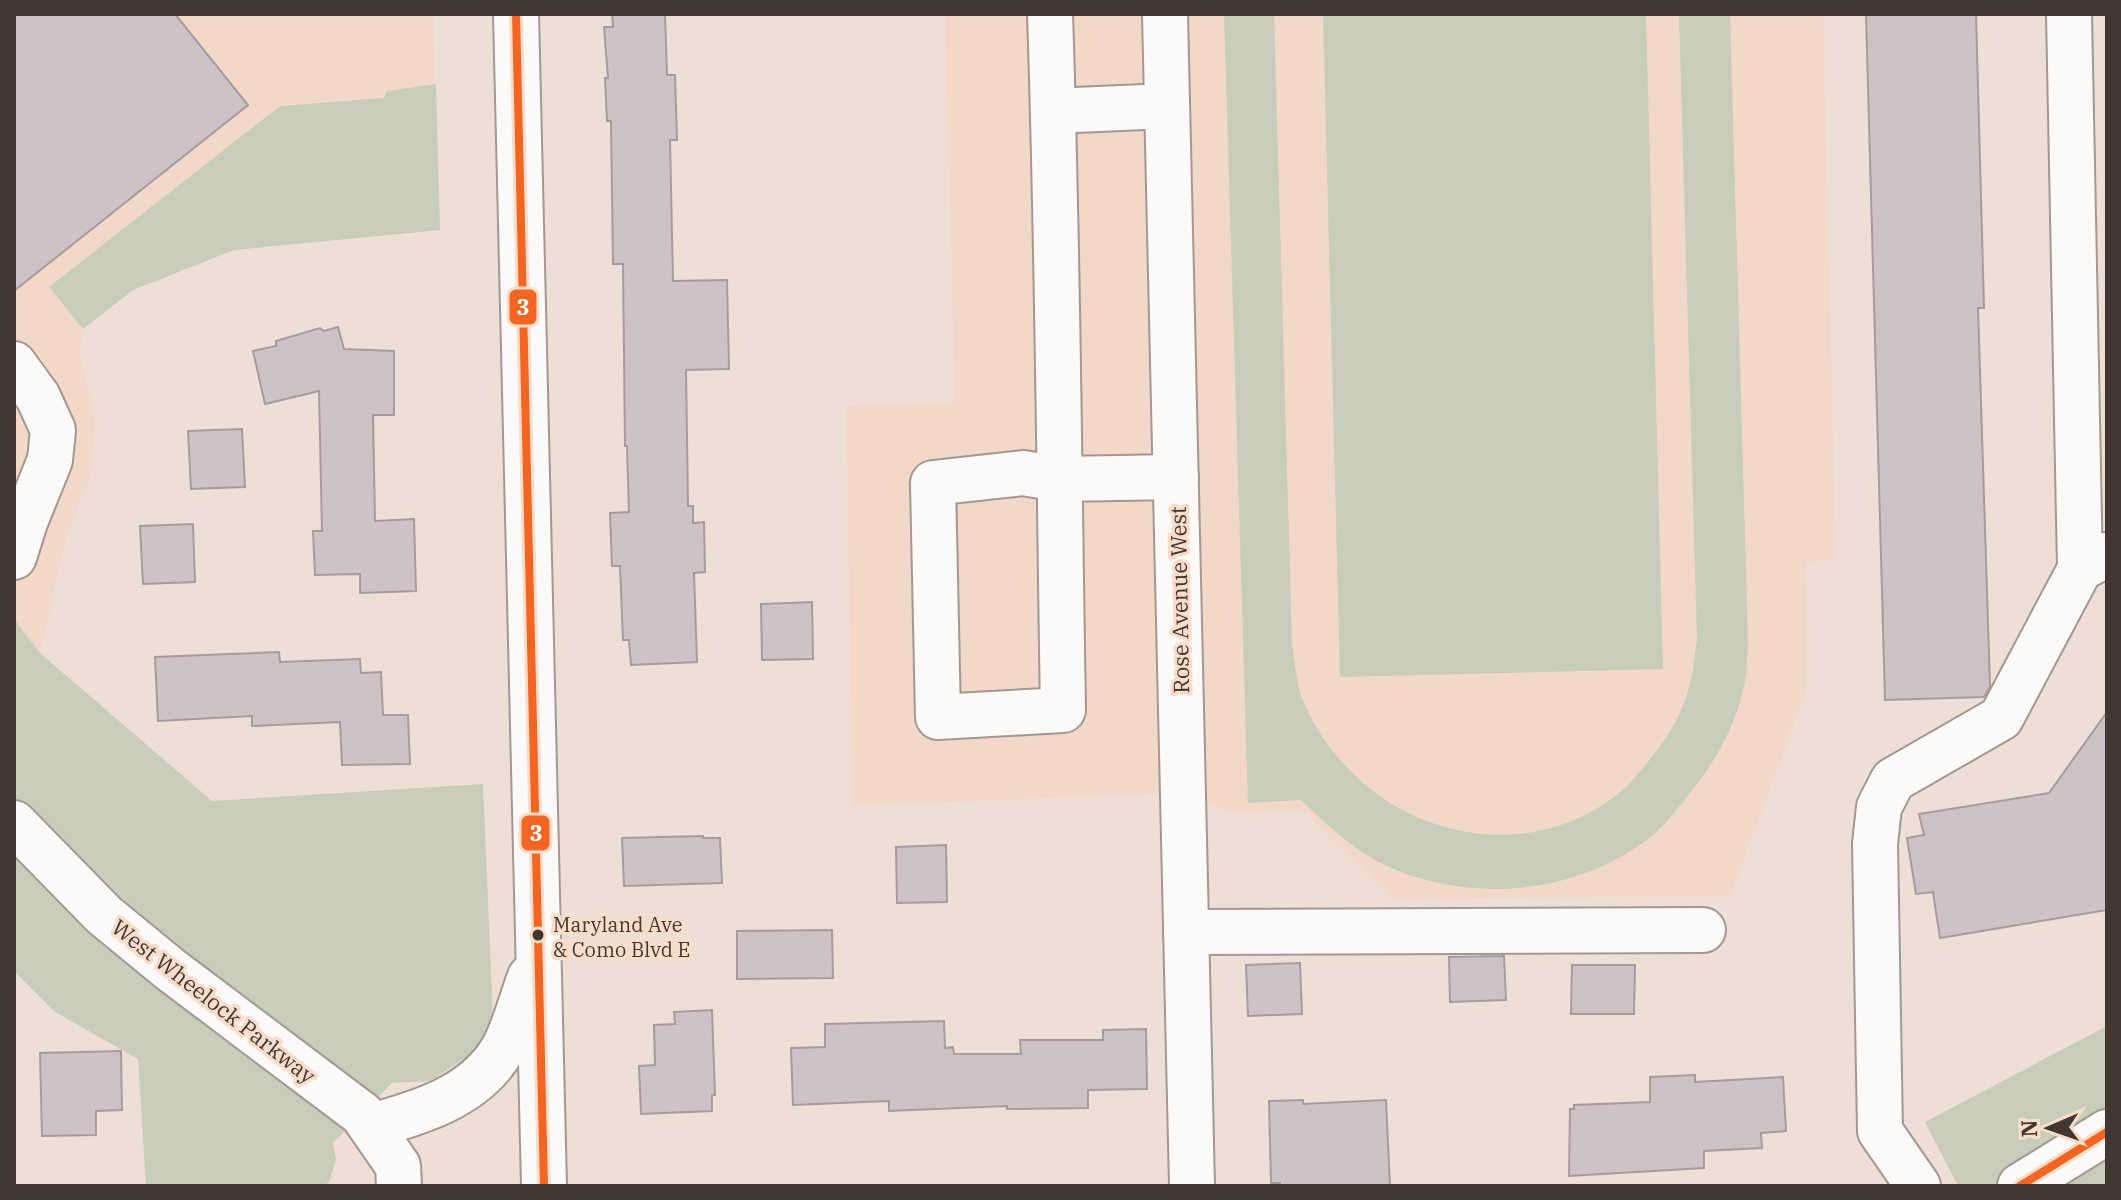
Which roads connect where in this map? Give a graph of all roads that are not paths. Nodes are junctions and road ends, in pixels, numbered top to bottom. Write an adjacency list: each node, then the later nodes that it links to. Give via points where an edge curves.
1 (516, 14): 15 (street)
2 (1050, 14): 6 (street)
3 (1165, 14): 5 (street, Rose Avenue West)
4 (2069, 14): 11 (street)
5 (1167, 106): 6 (street); 8 (street, Rose Avenue West)
6 (1053, 111): 9 (street)
7 (14, 364): 10 (street, via 53,430 50,460)
8 (1176, 477): 9 (street); 14 (street, Rose Avenue West)
9 (1059, 479): 9 (street, via 1023,473 933,483 938,717 1063,710)
10 (18, 529)
11 (2094, 561): 21 (street, via 2001,718 1893,780 1879,807 1875,844 1880,1131)
12 (14, 823): 16 (street, West Wheelock Parkway, via 104,915)
13 (1703, 930): 14 (street)
14 (1186, 932): 20 (street, Rose Avenue West)
15 (537, 956): 16 (street, via 502,1051 479,1076 458,1094 416,1114); 19 (street)
16 (371, 1126): 18 (street, West Wheelock Parkway, via 398,1166)
17 (2107, 1132): 22 (street)
18 (399, 1186)
19 (544, 1186)
20 (1192, 1186)
21 (1918, 1186)
22 (2020, 1186)

